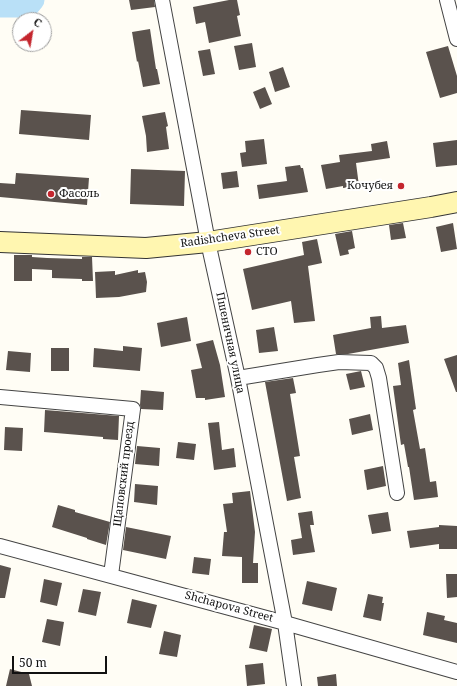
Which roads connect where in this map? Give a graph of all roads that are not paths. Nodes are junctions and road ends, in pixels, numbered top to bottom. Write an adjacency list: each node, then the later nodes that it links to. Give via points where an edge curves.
1 (162, 0): 6 (street, Пшеничная улица)
2 (447, 0): 3 (street)
3 (457, 39)
4 (457, 202): 6 (main road, Radishcheva Street)
5 (0, 242): 6 (main road, Radishcheva Street, via 146,248)
6 (208, 242): 7 (street, Пшеничная улица)
7 (238, 378): 9 (street, via 339,362 371,363 376,368 379,378); 12 (street, Пшеничная улица)
8 (0, 397): 11 (street, Щаповский проезд, via 133,409)
9 (397, 493)
10 (0, 546): 11 (street, Shchapova Street)
11 (111, 575): 12 (street, Shchapova Street)
12 (285, 623): 13 (street, Shchapova Street); 14 (street, Пшеничная улица)
13 (457, 672)
14 (294, 686)

